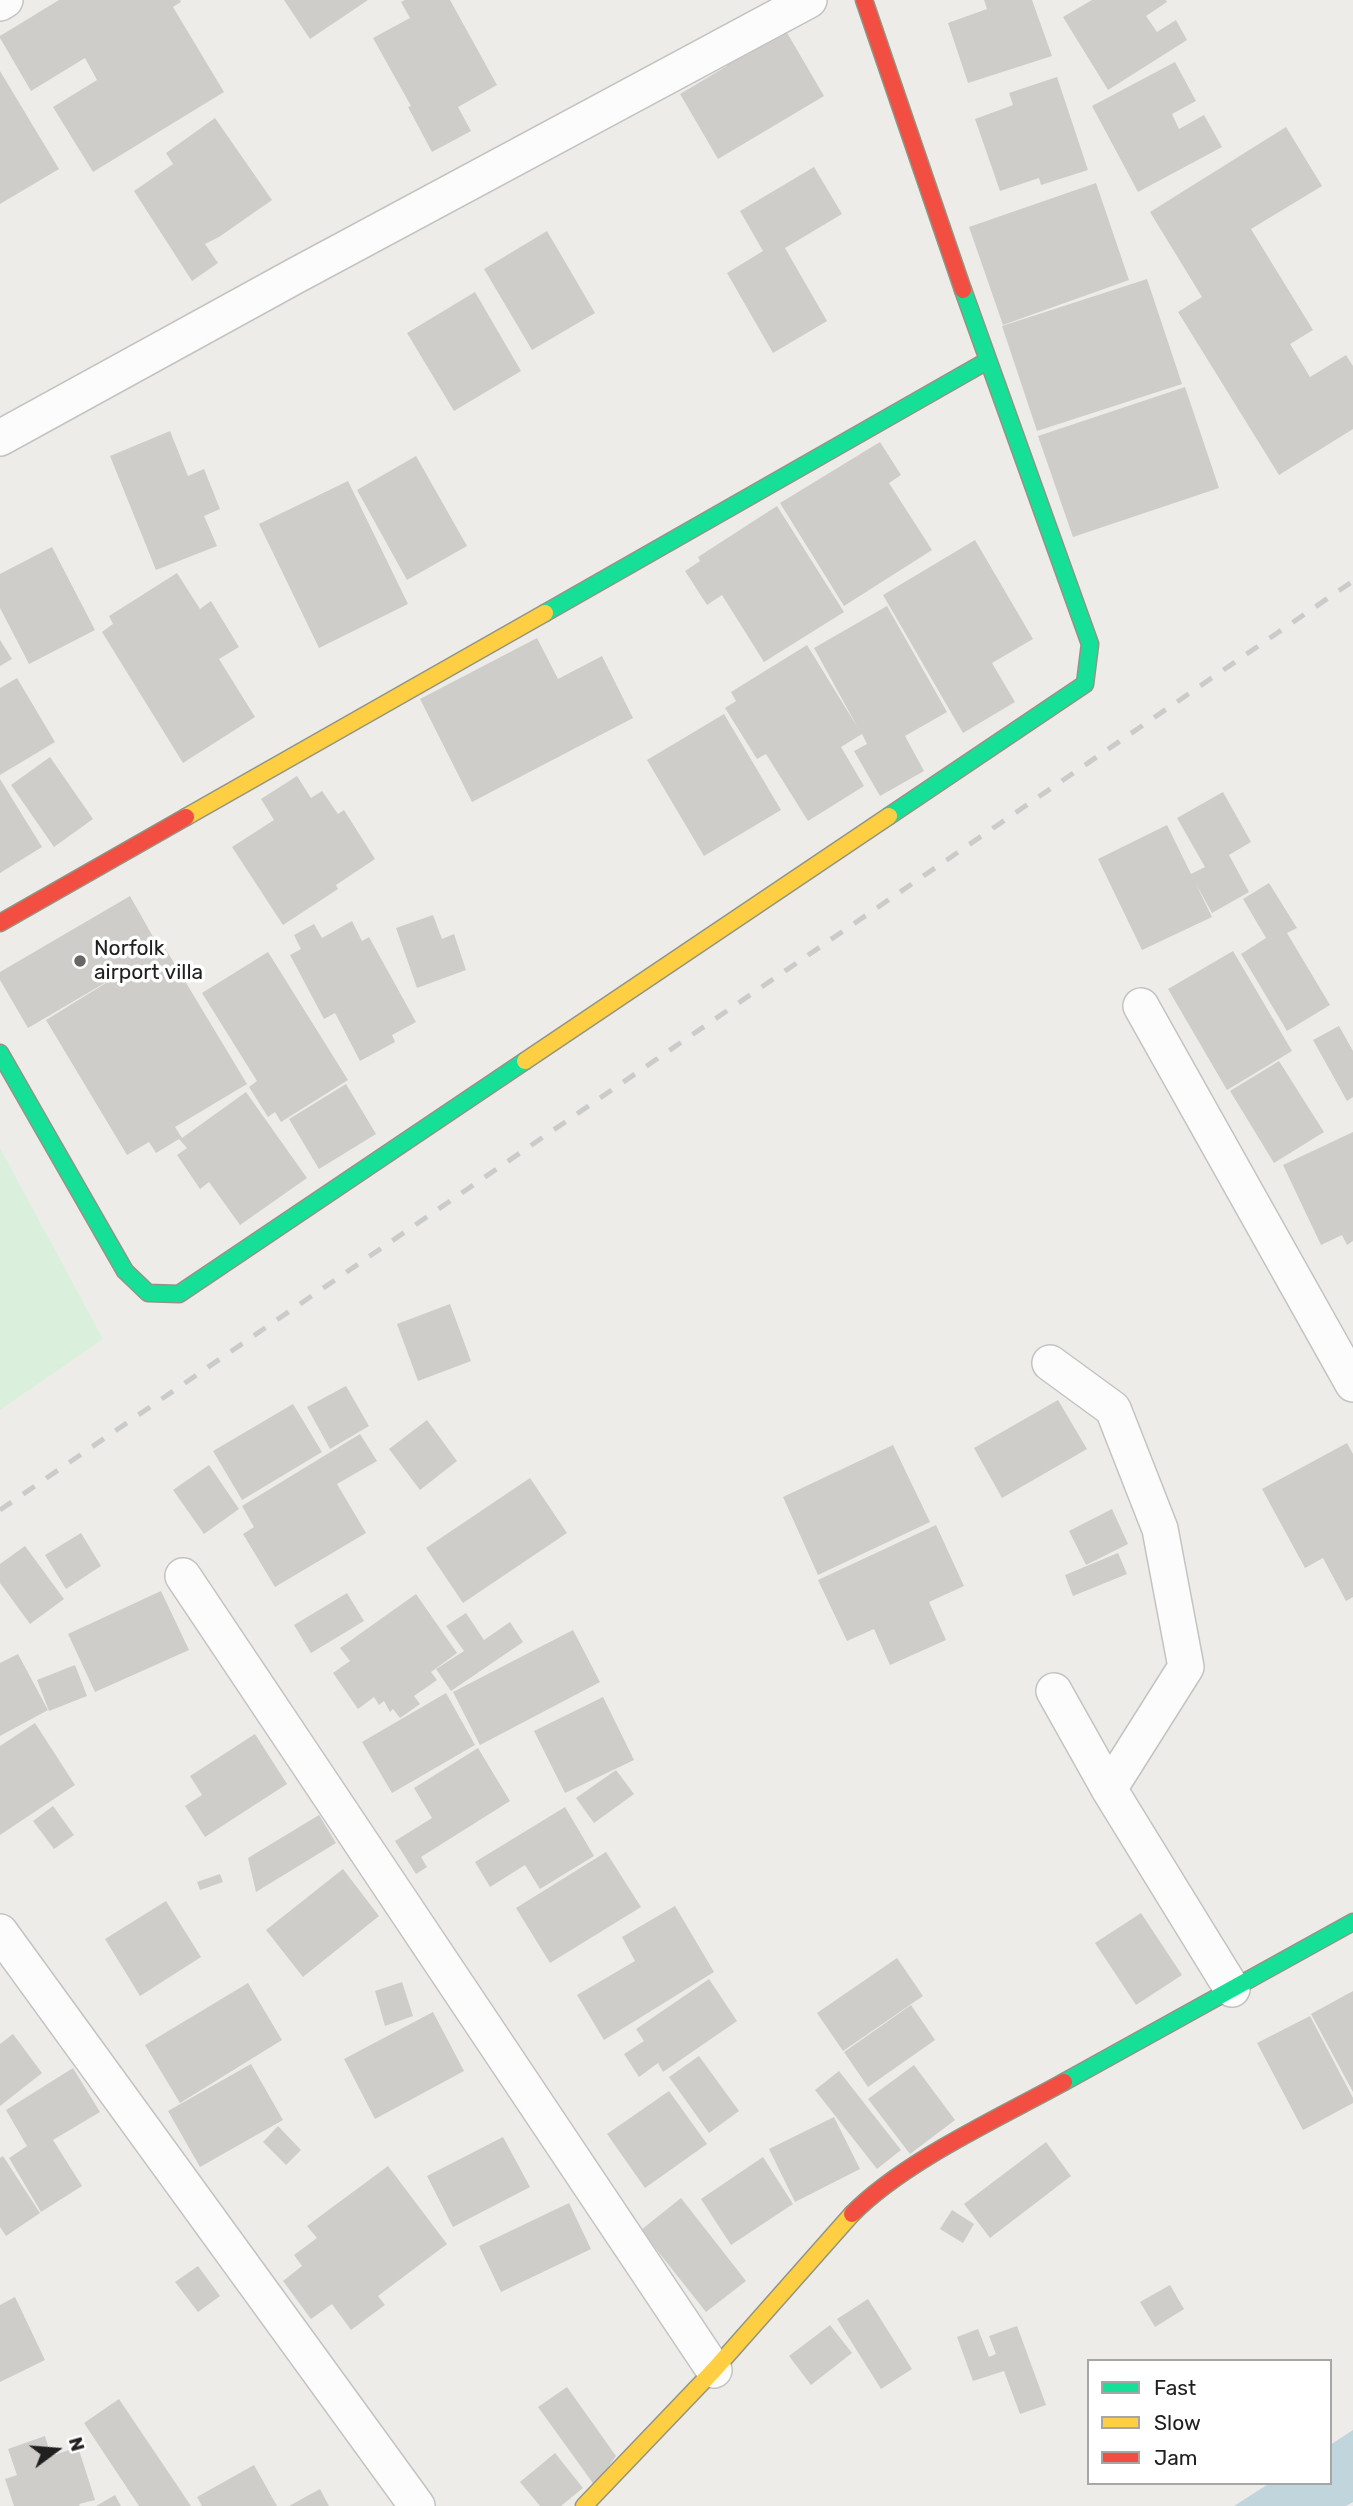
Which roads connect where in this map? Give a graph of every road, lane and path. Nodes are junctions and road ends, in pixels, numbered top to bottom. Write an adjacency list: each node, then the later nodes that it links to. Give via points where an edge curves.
1 (5, 0): 4 (street)
2 (809, 0): 6 (street)
3 (864, 0): 5 (street)
4 (0, 3)
5 (987, 360): 7 (street); 9 (street, via 1090,644 1085,684 179,1294 148,1293 125,1271)
6 (0, 438)
7 (0, 923)
8 (1141, 1006): 11 (street)
9 (0, 1053)
10 (1050, 1363): 14 (street, via 1113,1409 1160,1529 1186,1667)
11 (1353, 1384)
12 (183, 1576): 18 (street)
13 (1054, 1692): 14 (street)
14 (1109, 1789): 17 (street)
15 (1353, 1922): 17 (street)
16 (0, 1933): 19 (street)
17 (1232, 1989): 18 (street, via 899,2176 828,2239)
18 (714, 2370): 20 (street)
19 (417, 2506)
20 (584, 2506)

